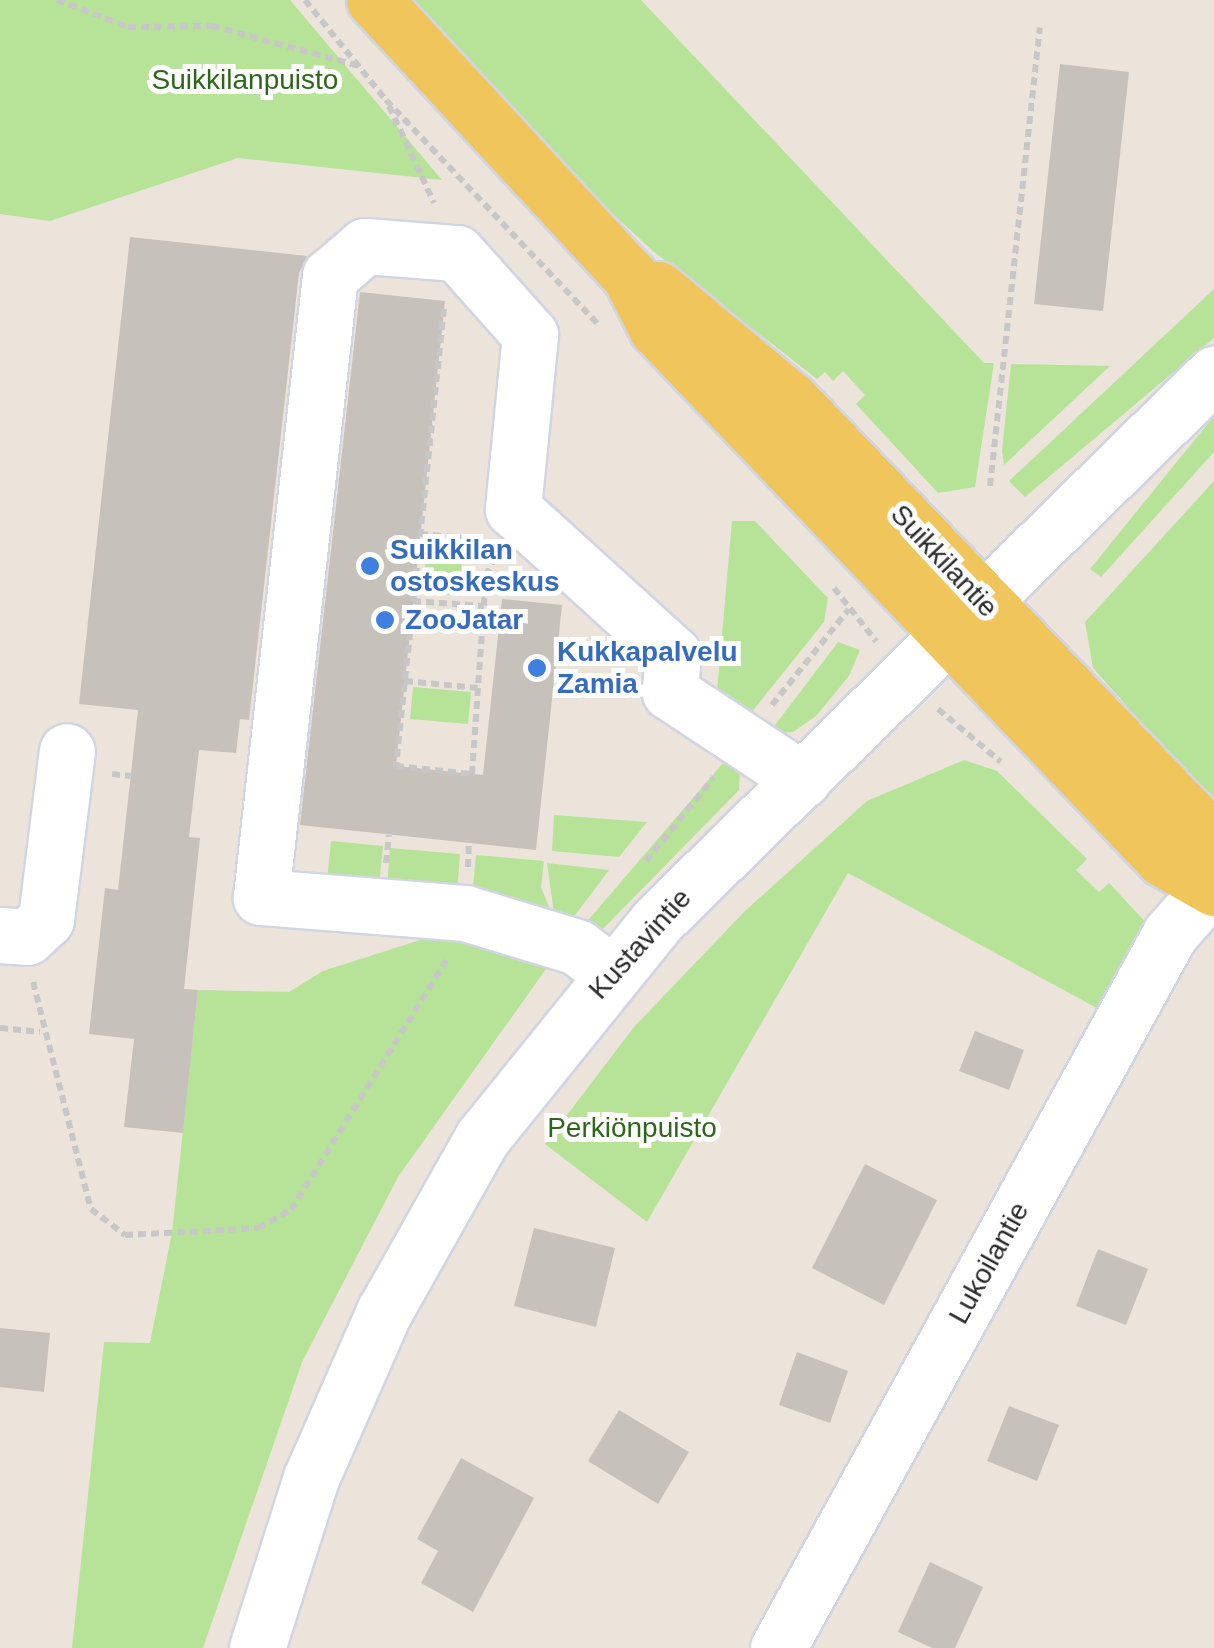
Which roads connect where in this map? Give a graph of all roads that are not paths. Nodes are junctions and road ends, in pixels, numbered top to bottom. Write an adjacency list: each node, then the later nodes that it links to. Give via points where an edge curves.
1 (374, 0): 3 (main road, Suikkilantie, via 629,275 670,295 792,402)
2 (1214, 374): 3 (street, Kustavintie)
3 (968, 621): 5 (street, Kustavintie); 6 (main road, Suikkilantie, via 1190,818)
4 (67, 751): 7 (street, via 46,919)
5 (802, 780): 8 (street, Kustavintie); 8 (street, via 670,692 673,654 513,509 530,335 457,253 415,244 365,246 330,276 261,897 465,914 577,947)
6 (1213, 887): 10 (street, Lukoilantie, via 1170,934)
7 (13, 936)
8 (610, 972): 9 (street, Kustavintie, via 482,1138 384,1312 311,1478)
9 (257, 1648)
10 (778, 1648)

